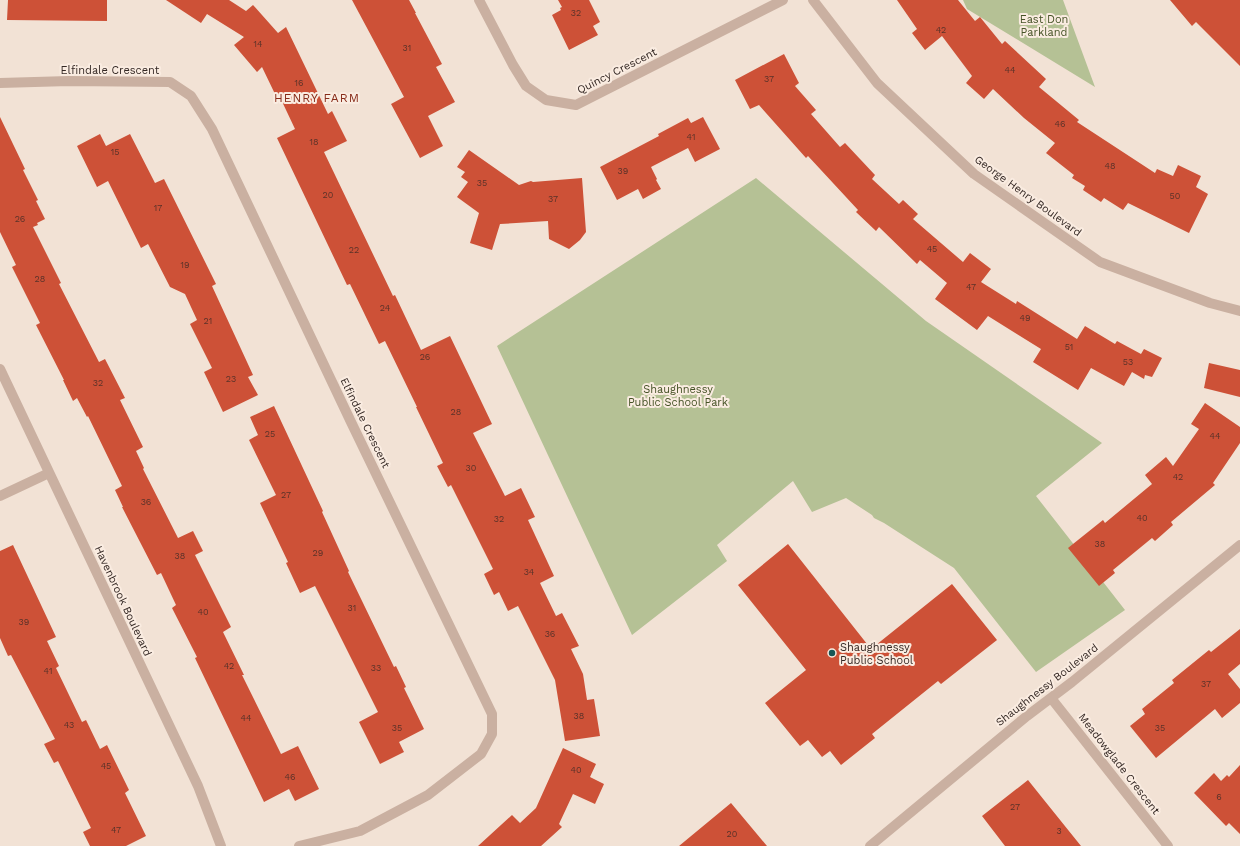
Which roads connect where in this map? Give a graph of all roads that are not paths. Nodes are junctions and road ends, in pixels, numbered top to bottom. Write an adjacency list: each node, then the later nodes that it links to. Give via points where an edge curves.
1 (478, 0): 2 (street, Quincy Crescent, via 526,86 546,100 576,105)
2 (783, 0)
3 (813, 0): 5 (street, George Henry Boulevard, via 877,83 974,174 1100,262 1210,303)
4 (0, 84): 12 (street, Elfindale Crescent, via 69,81 170,82 192,96 212,129 492,714 492,734 481,754 428,795 360,831)
5 (1240, 311)
6 (0, 369): 7 (street, Havenbrook Boulevard)
7 (49, 473): 8 (street); 11 (street, Havenbrook Boulevard, via 198,786)
8 (0, 496)
9 (1240, 545): 10 (street, Shaughnessy Boulevard)
10 (1051, 698): 13 (street, Shaughnessy Boulevard); 14 (street, Meadowglade Crescent)
11 (221, 846)
12 (299, 846)
13 (870, 846)
14 (1168, 846)

